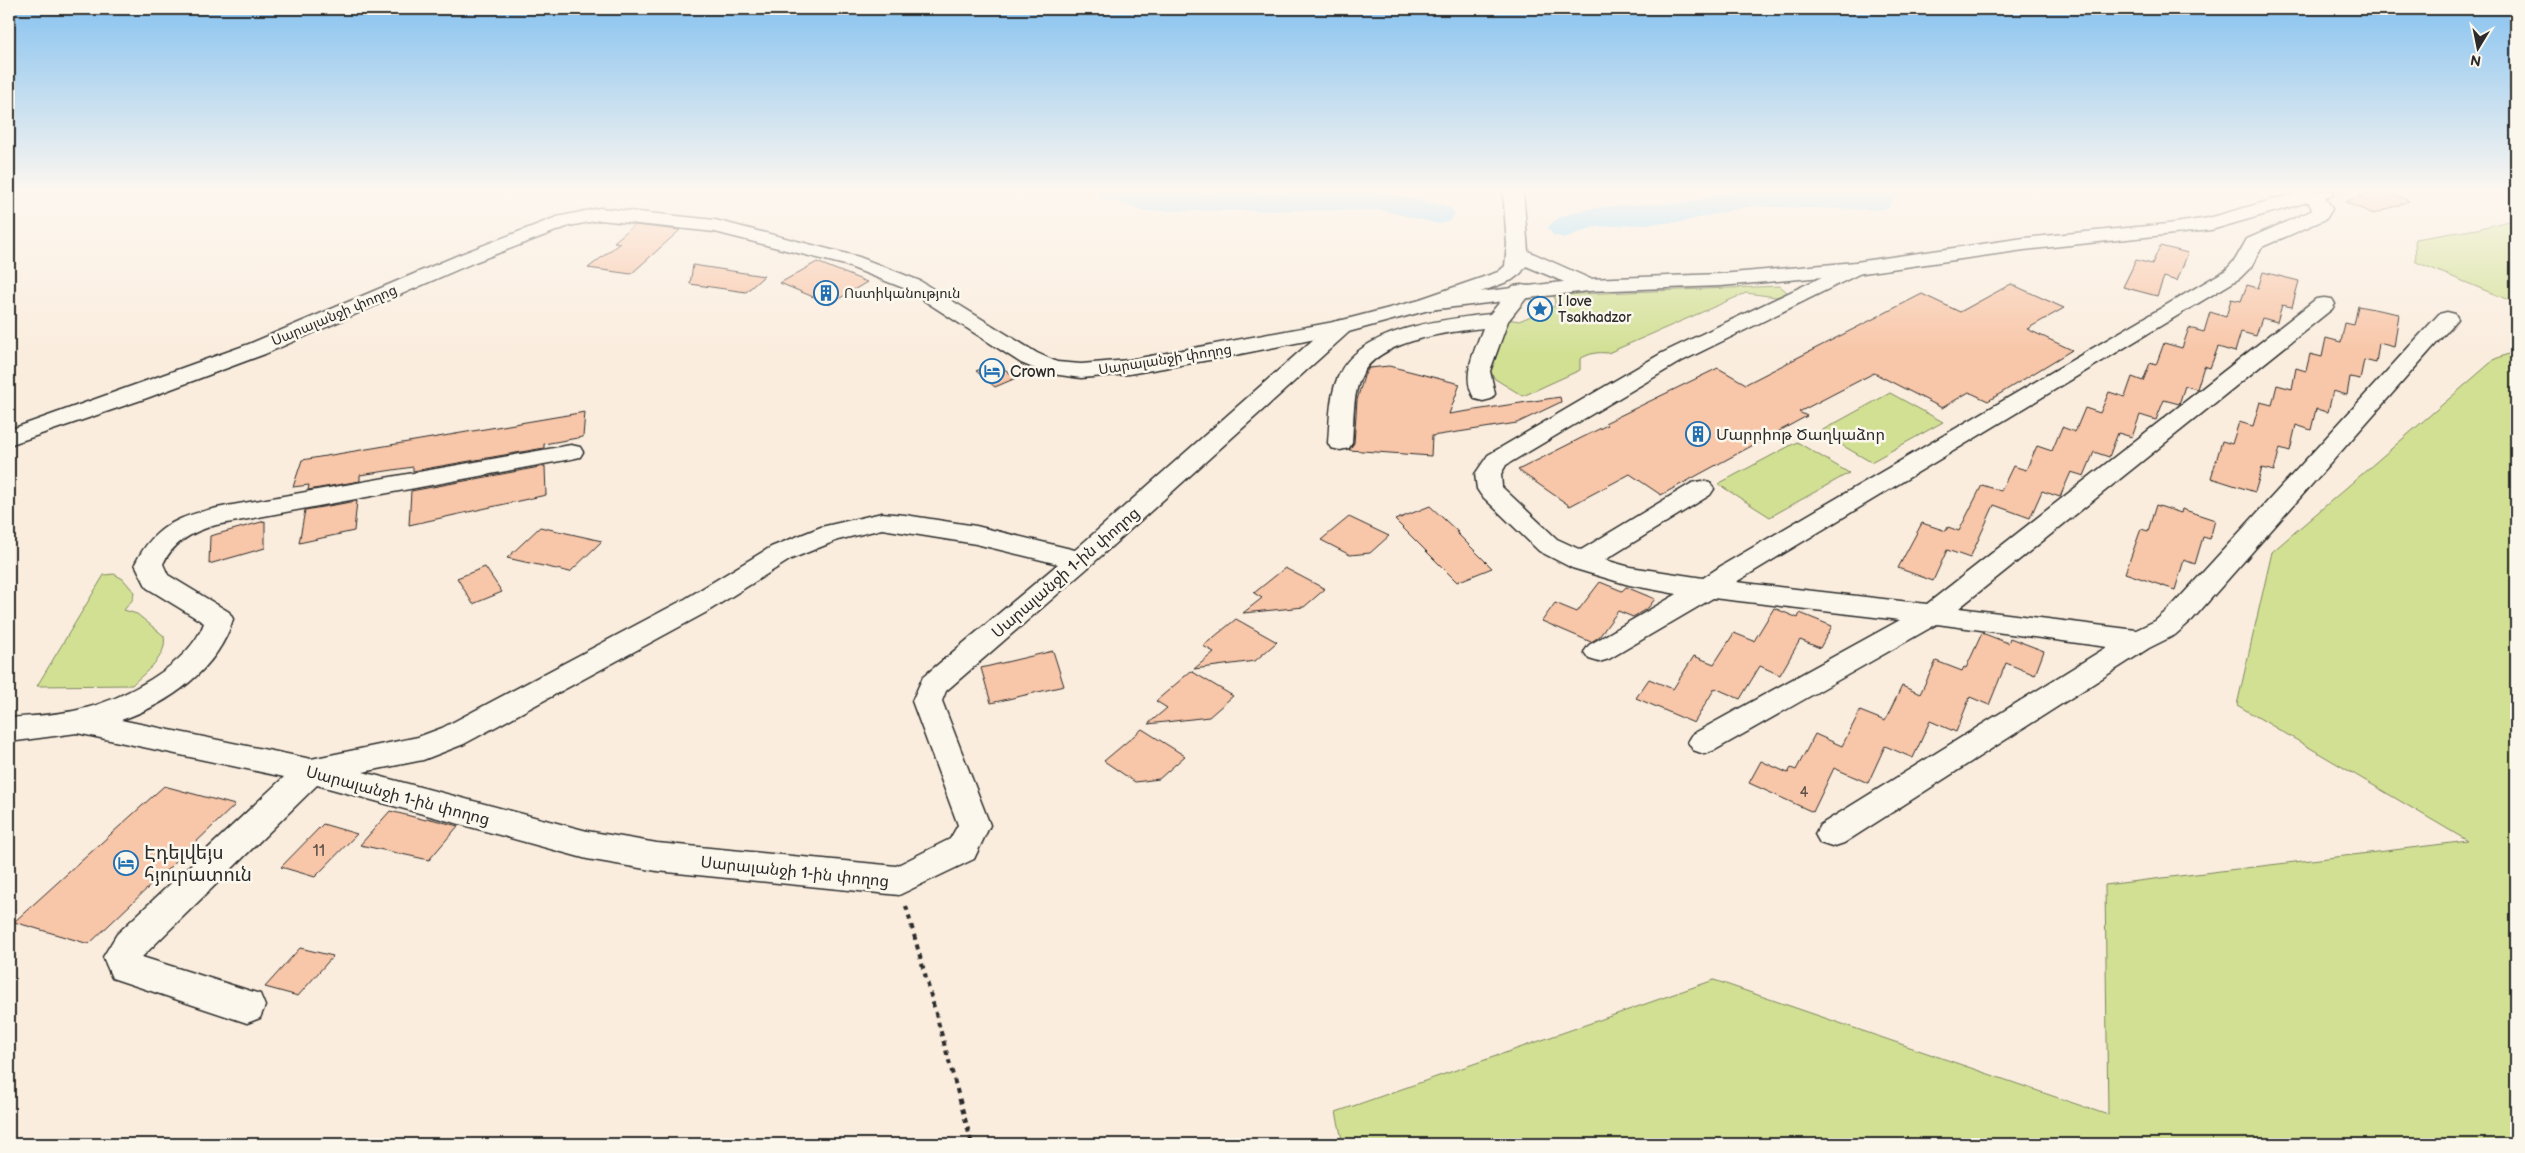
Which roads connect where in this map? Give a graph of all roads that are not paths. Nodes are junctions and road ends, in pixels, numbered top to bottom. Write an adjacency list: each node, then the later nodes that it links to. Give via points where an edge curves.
1 (502, 245): 16 (street, Սարալանջի փողոց, via 257,349)
2 (791, 245): 14 (street, Սարալանջի փողոց, via 852,260 912,285 1028,358 1053,368 1081,371 1129,367)
3 (1517, 245): 6 (street)
4 (2018, 245): 7 (street)
5 (2253, 245): 22 (street, via 2244,263 2233,274)
6 (1519, 255): 8 (street); 10 (street, via 1515,268 1505,276)
7 (1856, 268): 8 (street, Սարալանջի փողոց, via 1721,280); 21 (street, via 1670,358 1497,460 1488,474 1490,490 1548,545)
8 (1588, 285): 9 (street, Սարալանջի փողոց)
9 (1521, 291): 10 (street, Սարալանջի փողոց); 13 (street)
10 (1428, 304): 14 (street, Սարալանջի փողոց)
11 (2324, 304): 23 (street)
12 (2447, 319): 24 (street, via 2182,613 2165,628)
13 (1497, 320): 15 (street, via 1479,371); 17 (street, via 1419,332 1366,355 1351,371)
14 (1341, 327): 20 (street, Սարալանջի 1-ին փողոց)
15 (1483, 394)
16 (9, 438)
17 (1340, 442)
18 (571, 452): 26 (street, via 227,514 198,520 181,529 153,552 149,564 158,581 219,619 213,638 190,665 151,694 130,705)
19 (1700, 489): 21 (street)
20 (1080, 560): 29 (street, via 976,535 905,523 882,522 839,530 781,553 695,606 453,736 423,748); 29 (street, Սարալանջի 1-ին փողոց, via 934,685 927,701 974,825 962,849 899,881 657,857 587,845)
21 (1582, 562): 22 (street, via 1628,576)
22 (1709, 588): 23 (street); 25 (street)
23 (1934, 614): 24 (street); 28 (street)
24 (2139, 641): 30 (street)
25 (1599, 652)
26 (76, 722): 27 (street, Սարալանջի 1-ին փողոց); 29 (street, Սարալանջի 1-ին փողոց)
27 (9, 730)
28 (1704, 742)
29 (311, 771): 31 (street, via 130,944 121,957 125,967)
30 (1832, 834)
31 (247, 1006)

